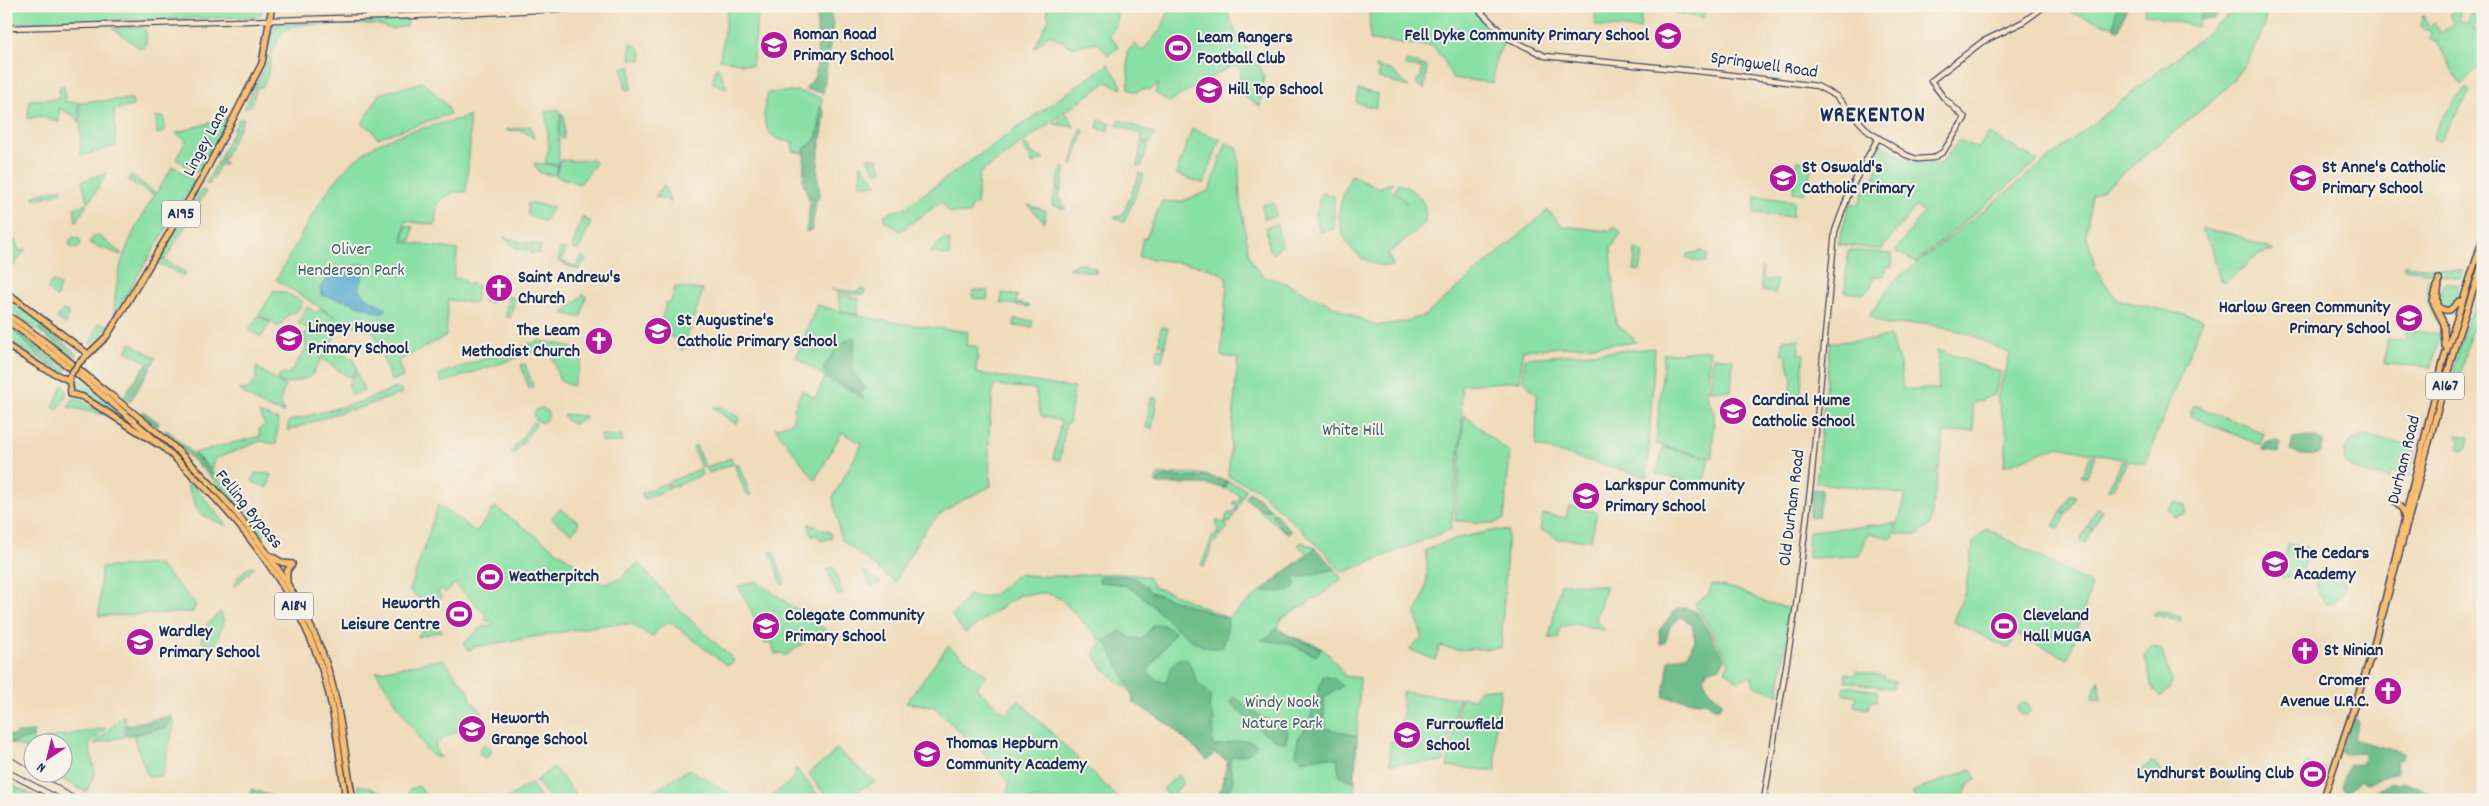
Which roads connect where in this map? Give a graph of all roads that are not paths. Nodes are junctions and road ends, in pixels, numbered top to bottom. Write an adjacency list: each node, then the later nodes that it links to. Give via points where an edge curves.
1 (272, 6): 5 (main road, A195)
2 (627, 6): 5 (main road)
3 (1475, 6): 7 (main road, Springwell Road, via 1506,37 1542,55 1812,84 1836,96 1861,125)
4 (2045, 6): 7 (main road, Springwell Road, via 2023,22 1982,42 1931,80 1965,118 1947,148 1924,160 1910,157)
5 (271, 20): 6 (main road); 18 (main road, Lingey Lane / A195, via 262,63 198,186 107,336)
6 (6, 28)
7 (1878, 138): 29 (main road, Old Durham Road, via 1850,188 1835,231 1797,597)
8 (2483, 238): 15 (main road, Durham Road / A167)
9 (2483, 261): 11 (main road, Durham Road / A167)
10 (2483, 267): 11 (main road)
11 (2479, 274): 26 (main road, Durham Road / A167, via 2453,354)
12 (6, 292): 14 (main road)
13 (6, 301): 14 (main road, via 11,298)
14 (20, 301): 18 (main road)
15 (2460, 302): 19 (main road, Durham Road / A167); 19 (main road, via 2450,310 2439,306 2438,278 2433,302 2446,332)
16 (7, 315): 21 (main road, Felling Bypass / A184); 24 (main road, Felling Bypass / A184, via 53,348 178,451 220,495)
17 (6, 345): 20 (main road, via 41,367)
18 (88, 354): 20 (main road, Lingey Lane / A195, bridge)
19 (2443, 362): 22 (main road, Durham Road / A167)
20 (69, 378): 21 (main road, via 71,394 91,401)
21 (176, 457): 27 (main road, Felling Bypass / A184, via 207,489 266,562 306,628 326,684)
22 (2410, 497): 23 (main road, Durham Road / A167); 23 (main road, via 2405,503 2397,504 2403,510)
23 (2404, 522): 26 (main road, Durham Road / A167)
24 (266, 553): 25 (main road, Felling Bypass / A184); 25 (main road, via 283,563 292,564 287,571)
25 (287, 584): 28 (main road, Felling Bypass / A184, via 311,626 331,682)
26 (2377, 634): 30 (main road, Durham Road / A167)
27 (346, 800)
28 (352, 800)
29 (1764, 800)
30 (2323, 800)

